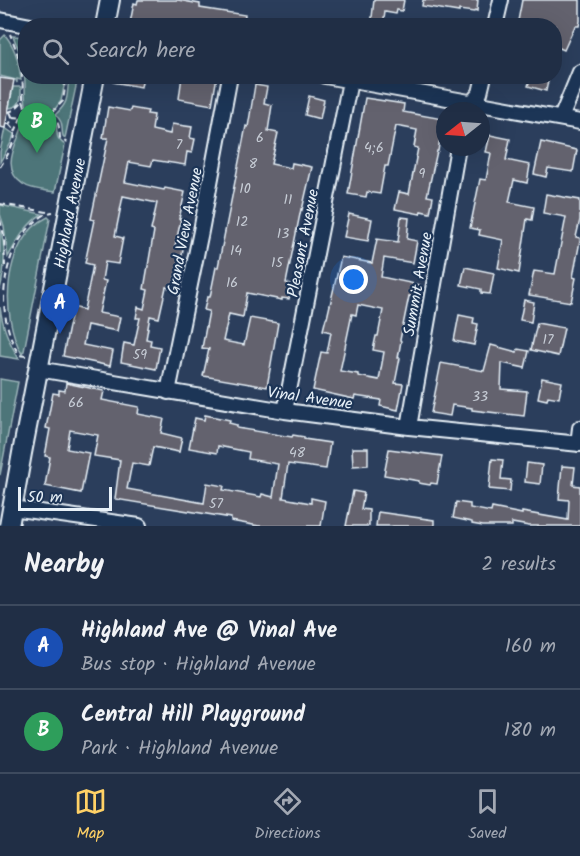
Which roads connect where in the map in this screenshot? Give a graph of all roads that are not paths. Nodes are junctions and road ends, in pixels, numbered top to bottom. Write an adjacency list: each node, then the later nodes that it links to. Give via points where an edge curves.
1 (110, 0): 3 (main road)
2 (501, 0): 4 (street)
3 (107, 18)
4 (497, 18)
5 (0, 20): 6 (street)
6 (18, 23)
7 (580, 72): 16 (street)
8 (93, 84): 19 (main road, Highland Avenue)
9 (229, 84): 20 (street, Grand View Avenue)
10 (349, 84): 21 (street, Pleasant Avenue)
11 (364, 84): 13 (street)
12 (482, 84): 14 (street)
13 (446, 102)
14 (473, 102)
15 (490, 110): 16 (street)
16 (561, 118): 17 (street)
17 (580, 122)
18 (456, 156): 22 (street, Summit Avenue)
19 (32, 363): 20 (street, Vinal Avenue); 25 (main road, Highland Avenue)
20 (168, 392): 21 (street, Vinal Avenue)
21 (285, 411): 22 (street, Vinal Avenue)
22 (409, 427): 24 (street, Vinal Avenue)
23 (580, 428): 24 (street)
24 (579, 444)
25 (12, 508): 26 (main road, Highland Avenue); 27 (street)
26 (9, 526)
27 (139, 526)

